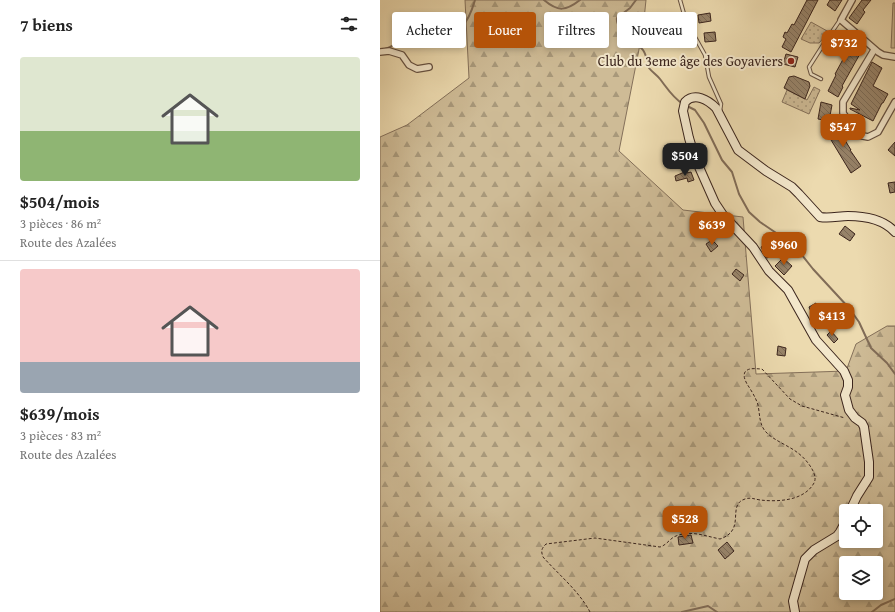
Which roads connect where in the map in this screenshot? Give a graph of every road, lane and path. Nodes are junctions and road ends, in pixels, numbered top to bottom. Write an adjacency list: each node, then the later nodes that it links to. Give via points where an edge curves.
1 (680, 0): 10 (lane, via 686,21 705,55 709,77 721,104)
2 (852, 0): 3 (street)
3 (840, 20): 4 (street); 8 (lane, via 809,67 811,74)
4 (874, 50): 6 (street); 9 (street, via 843,102 843,113 858,135 868,137 878,132)
5 (380, 52): 7 (street, via 389,51 402,55 409,65 417,69)
6 (895, 57)
7 (429, 67)
8 (821, 79)
9 (895, 102)
10 (719, 116): 11 (main road, via 738,150 792,187 820,217 848,216 876,220 887,224); 12 (main road, via 711,103 698,97 692,97 683,106 695,158 715,203 753,247 769,271 788,290 816,340 844,370 848,380 845,395)
11 (895, 232)
12 (853, 416): 13 (main road, via 864,427 869,471 867,482); 15 (path, via 845,418 802,406 790,399 762,369 752,368 746,371 744,379 758,405 759,420 765,430 774,439 798,453 815,474 814,484 796,498 770,501 750,498 740,501 737,505 734,529 731,534 720,538 692,533 677,535 660,547 596,538 546,544 541,552 543,557 572,586)
13 (853, 504)
14 (839, 533): 16 (main road, via 805,559 793,600)
15 (590, 612)
16 (795, 612)

